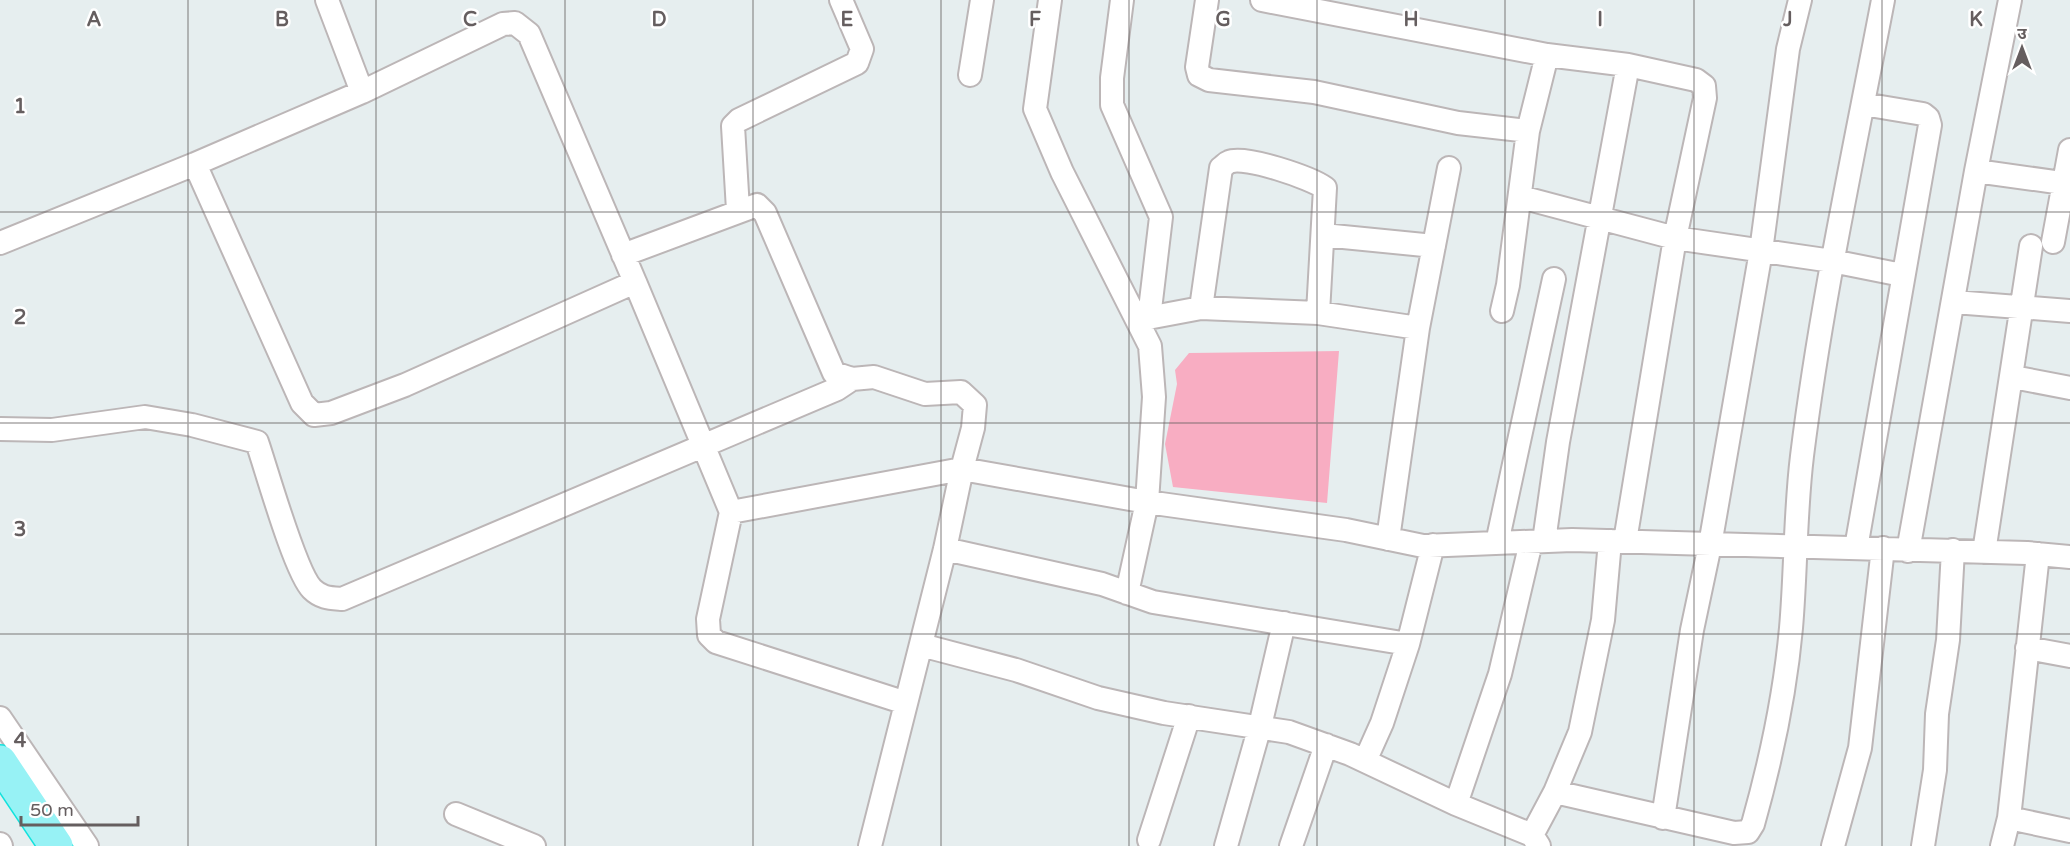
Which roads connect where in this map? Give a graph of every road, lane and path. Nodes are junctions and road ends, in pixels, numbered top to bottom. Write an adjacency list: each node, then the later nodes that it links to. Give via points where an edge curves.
1 (327, 0): 14 (street)
2 (841, 0): 23 (street, via 862,49 861,56 857,63 733,126)
3 (982, 0): 13 (street)
4 (1050, 0): 41 (street, via 1035,109 1062,172)
5 (1122, 0): 41 (street, via 1112,105 1161,217)
6 (1207, 0): 16 (street, via 1197,68 1199,75 1209,80 1314,93 1458,123)
7 (1800, 0): 29 (street, via 1788,49)
8 (1883, 0): 15 (street)
9 (2010, 0): 20 (street)
10 (1277, 1): 11 (street)
11 (1546, 55): 12 (street); 16 (street)
12 (1628, 65): 24 (street); 26 (street, via 1696,80 1704,86 1706,98)
13 (970, 75)
14 (362, 92): 18 (street); 30 (street, via 503,24 515,23 529,34)
15 (1863, 104): 31 (street); 32 (street, via 1923,114 1930,125)
16 (1528, 131): 22 (street)
17 (2070, 150): 21 (street)
18 (195, 164): 27 (street); 34 (street, via 302,402 314,415 331,413 405,385)
19 (1449, 168): 28 (street)
20 (1976, 171): 21 (street); 35 (street)
21 (2066, 184): 37 (street, via 2042,244)
22 (1521, 196): 24 (street); 39 (street)
23 (738, 210): 30 (street); 44 (street, via 758,205 765,213 834,373)
24 (1600, 219): 26 (street); 52 (street)
25 (1323, 235): 28 (street); 36 (street, via 1325,188 1277,169 1228,162 1221,168); 40 (street)
26 (1675, 238): 29 (street); 53 (street)
27 (0, 243)
28 (1434, 246): 42 (street)
29 (1761, 251): 31 (street); 56 (street)
30 (623, 255): 34 (street)
31 (1832, 261): 32 (street); 57 (street, via 1802,456)
32 (1902, 275): 58 (street)
33 (1554, 279): 54 (street)
34 (635, 282): 47 (street)
35 (1954, 302): 37 (street); 62 (street)
36 (1201, 308): 40 (street); 41 (street)
37 (2023, 308): 38 (street); 43 (street)
38 (2070, 310)
39 (1502, 311)
40 (1318, 313): 42 (street)
41 (1143, 319): 49 (street, via 1150,346 1154,397)
42 (1418, 328): 51 (street)
43 (2013, 377): 45 (street); 63 (street)
44 (852, 379): 47 (street, via 837,389); 48 (street, via 874,377 925,394 961,392 975,405)
45 (2070, 388)
46 (0, 429): 47 (street, via 52,430 145,417 257,442 294,554 310,588 322,597 342,599)
47 (704, 445): 50 (street)
48 (962, 469): 49 (street); 50 (street); 60 (street)
49 (1147, 502): 51 (street); 66 (street)
50 (731, 512): 72 (street, via 708,619 709,635 716,642)
51 (1388, 539): 55 (street)
52 (1538, 541): 53 (street); 54 (street); 81 (street, via 1500,674)
53 (1617, 541): 56 (street); 79 (street, via 1580,732)
54 (1497, 543): 55 (street)
55 (1433, 545): 68 (street)
56 (1710, 545): 57 (street); 83 (street, via 1692,630)
57 (1793, 546): 58 (street); 83 (street, via 1791,628 1775,742 1753,824 1748,831 1734,832)
58 (1856, 548): 59 (street)
59 (1883, 548): 62 (street); 95 (street, via 1860,748)
60 (945, 549): 66 (street); 69 (street)
61 (1953, 550): 62 (street); 63 (street); 96 (street, via 1948,640 1936,714 1935,770)
62 (1908, 551)
63 (1984, 552): 64 (street)
64 (2038, 554): 65 (street); 70 (street)
65 (2070, 557)
66 (1127, 593): 67 (street, via 1153,602)
67 (1284, 623): 68 (street); 75 (street)
68 (1408, 644): 77 (street)
69 (921, 645): 72 (street); 73 (street, via 1016,670 1098,698)
70 (2027, 648): 71 (street); 84 (street)
71 (2070, 656)
72 (906, 704): 88 (street)
73 (1189, 716): 75 (street); 86 (street)
74 (0, 718): 91 (street)
75 (1260, 726): 76 (street); 93 (street)
76 (1326, 745): 77 (street); 94 (street)
77 (1365, 761): 81 (street)
78 (0, 762): 90 (highway)
79 (1555, 792): 83 (street); 87 (street)
80 (0, 799): 89 (highway)
81 (1456, 804): 87 (street)
82 (456, 814): 92 (street)
83 (1663, 818)
84 (2009, 818): 85 (street); 97 (street)
85 (2070, 831)
86 (1149, 840)
87 (1535, 841)
88 (873, 845)
89 (32, 846)
90 (56, 846)
91 (87, 846)
92 (534, 846)
93 (1226, 846)
94 (1291, 846)
95 (1833, 846)
96 (1923, 846)
97 (2002, 846)

